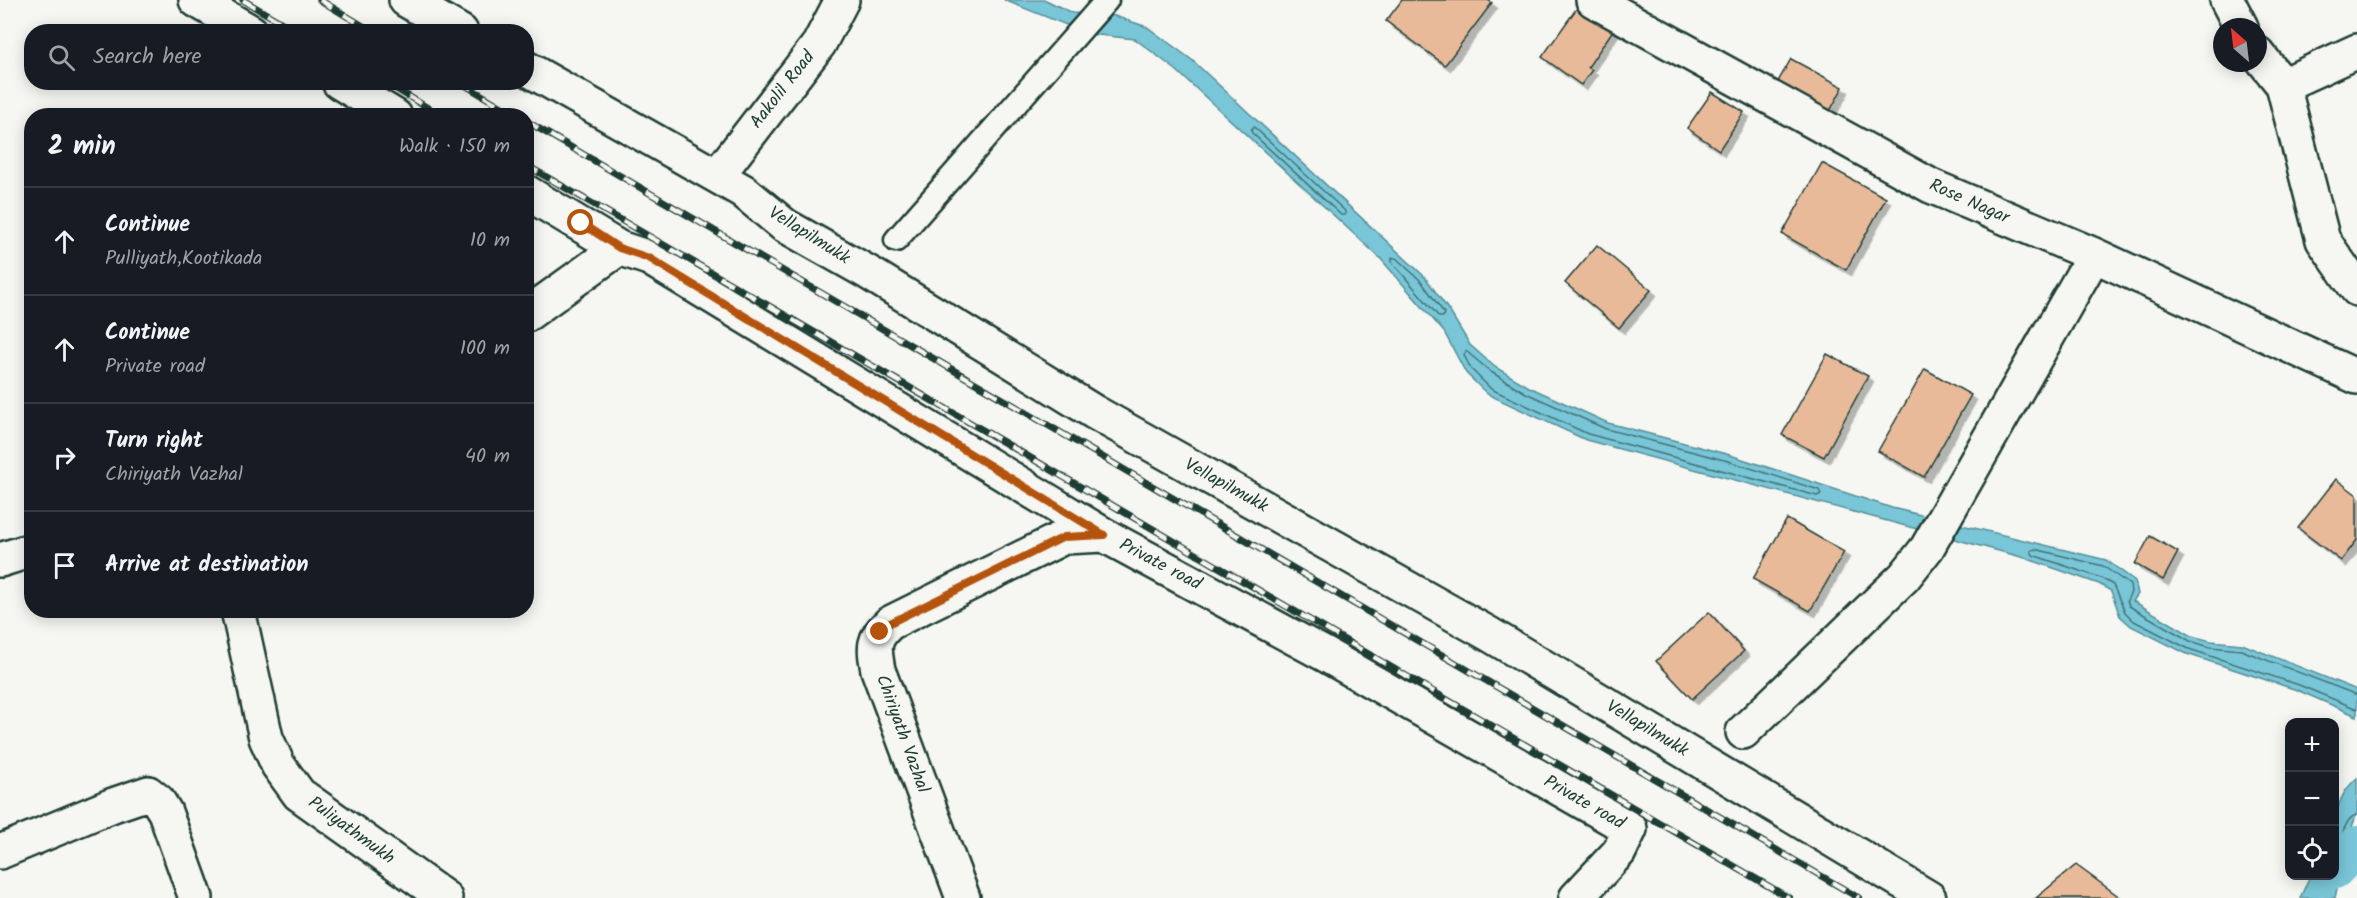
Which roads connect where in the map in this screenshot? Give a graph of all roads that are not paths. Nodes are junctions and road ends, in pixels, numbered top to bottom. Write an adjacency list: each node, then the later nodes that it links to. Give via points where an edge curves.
1 (196, 0): 8 (street)
2 (406, 0): 9 (street)
3 (842, 0): 16 (street, Aakolil Road, via 819,44)
4 (1107, 0): 18 (lane)
5 (1593, 0): 20 (street, Rose Nagar, via 1931,186)
6 (2227, 0): 7 (street)
7 (2236, 18)
8 (237, 24)
9 (447, 24)
10 (2357, 51): 13 (street)
11 (2267, 65): 13 (street)
12 (534, 73): 16 (street, Vellapilmukk)
13 (2283, 85): 21 (street, via 2323,240)
14 (352, 90): 15 (street)
15 (382, 108)
16 (717, 176): 34 (street, Vellapilmukk, via 743,190 784,225 1094,412 1489,634)
17 (534, 197): 19 (street, Private road)
18 (896, 240)
19 (619, 248): 22 (street); 24 (street, Private road, via 649,258)
20 (2094, 255): 23 (street, Rose Nagar); 28 (street, via 1927,548 1904,577)
21 (2357, 289)
22 (534, 309)
23 (2357, 377)
24 (1104, 535): 32 (street, Chiriyath Vazhal, via 1064,537 890,623 880,632 874,648 878,670); 33 (street, Private road, via 1326,655 1630,830 1619,852)
25 (24, 552): 26 (street)
26 (0, 560)
27 (240, 618): 31 (street, Puliyathmukh, via 266,738 278,765 299,794)
28 (1743, 732)
29 (0, 852): 30 (street, via 148,793 165,812)
30 (196, 898)
31 (445, 898)
32 (963, 898)
33 (1576, 898)
34 (1929, 898)

